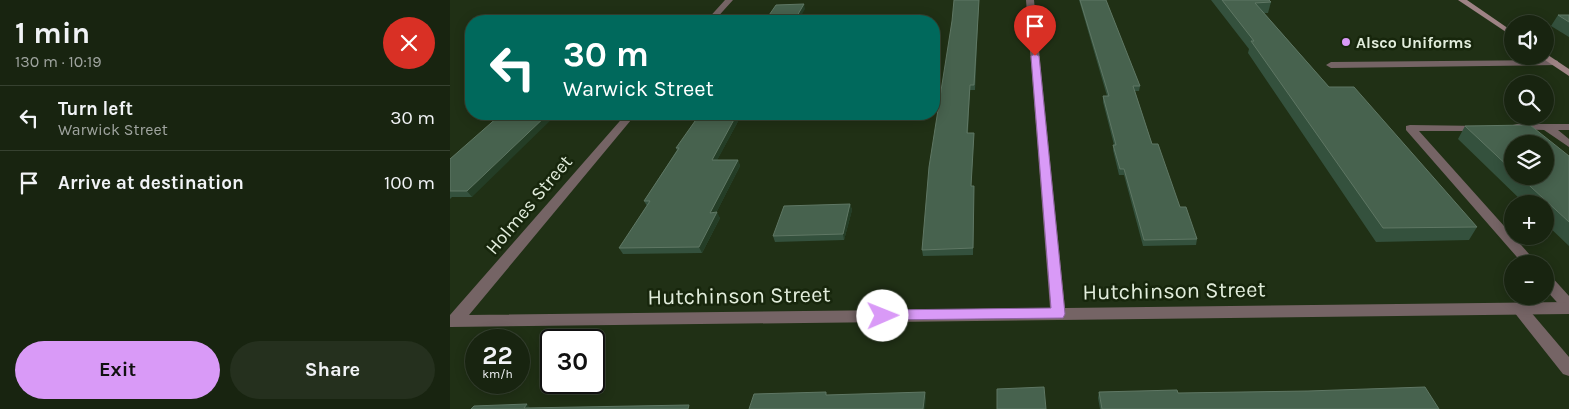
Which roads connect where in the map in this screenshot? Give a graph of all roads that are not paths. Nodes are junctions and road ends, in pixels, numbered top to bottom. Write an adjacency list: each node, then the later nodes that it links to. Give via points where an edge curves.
1 (728, 0): 4 (street)
2 (1030, 0): 19 (street)
3 (1462, 0): 5 (main road)
4 (715, 15)
5 (1504, 29)
6 (1555, 63): 7 (street); 8 (main road)
7 (1331, 66)
8 (1569, 72)
9 (626, 120): 20 (street, Holmes Street)
10 (1508, 127): 11 (street)
11 (1547, 127): 12 (street); 14 (street)
12 (1569, 127)
13 (1488, 128): 15 (street, via 1410,128)
14 (1569, 144)
15 (1523, 255)
16 (1554, 290): 17 (street)
17 (1569, 307): 18 (street, Hutchinson Street)
18 (1519, 308): 19 (street, Hutchinson Street); 21 (street)
19 (1058, 314): 20 (street, Hutchinson Street)
20 (452, 321)
21 (1569, 370)

